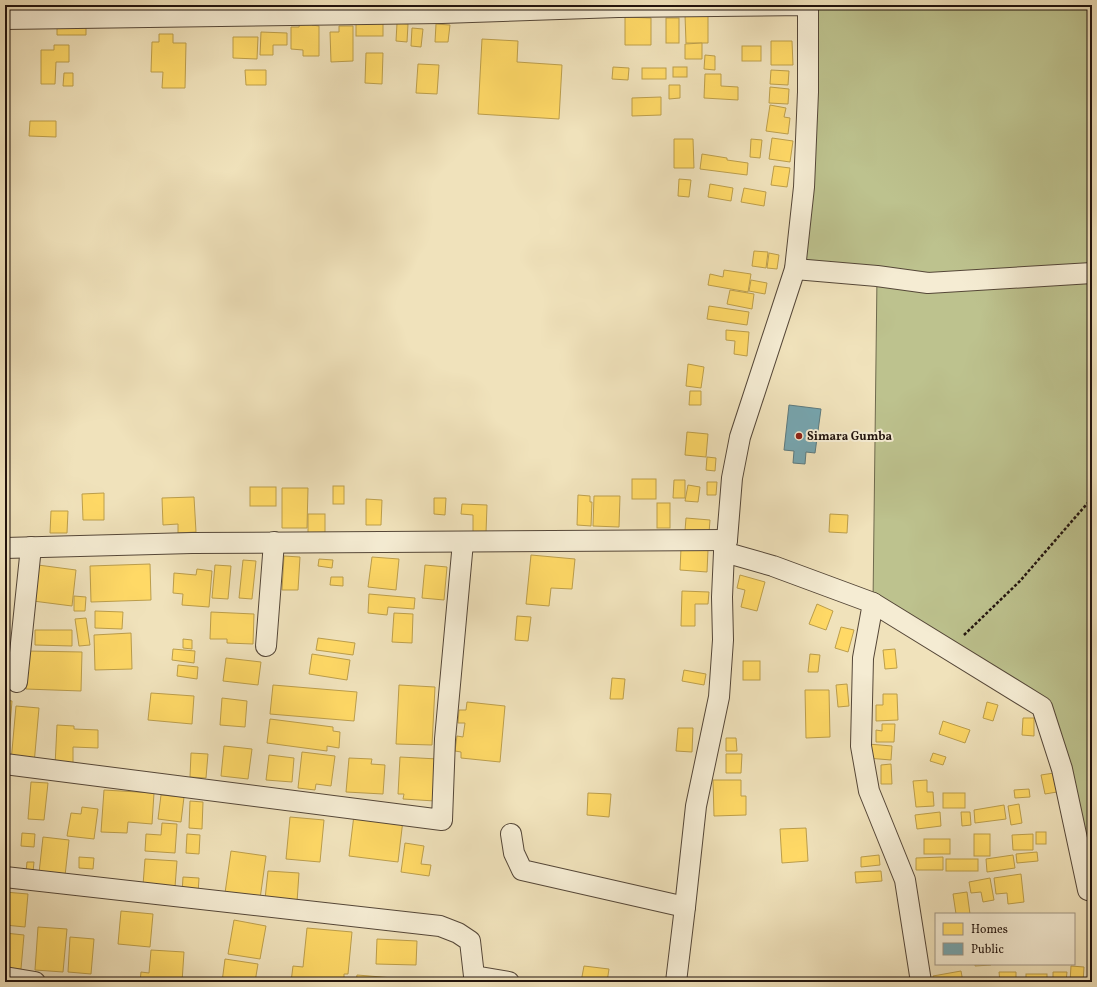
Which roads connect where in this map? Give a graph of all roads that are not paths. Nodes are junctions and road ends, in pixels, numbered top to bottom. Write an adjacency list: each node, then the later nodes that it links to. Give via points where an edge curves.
1 (5, 19): 2 (street, via 808,5 804,187)
2 (796, 270): 3 (street, via 928,283); 6 (street, via 740,437 732,478)
3 (1092, 273)
4 (274, 542): 5 (street); 7 (street); 10 (street)
5 (463, 542): 6 (street); 12 (street, via 445,739 442,820)
6 (725, 546): 9 (street); 16 (street, via 719,697 696,806)
7 (31, 547): 8 (street); 11 (street)
8 (5, 548)
9 (873, 603): 15 (street, via 1042,707 1062,769 1088,890); 22 (street, via 863,658 860,746 869,791 905,880)
10 (266, 646)
11 (17, 682)
12 (5, 764)
13 (511, 834): 16 (street, via 514,853 522,870)
14 (5, 877): 18 (street, via 440,926 470,941)
15 (1092, 891)
16 (686, 907): 21 (street)
17 (5, 977): 19 (street)
18 (474, 979): 20 (street)
19 (34, 982)
20 (509, 982)
21 (676, 982)
22 (921, 982)

